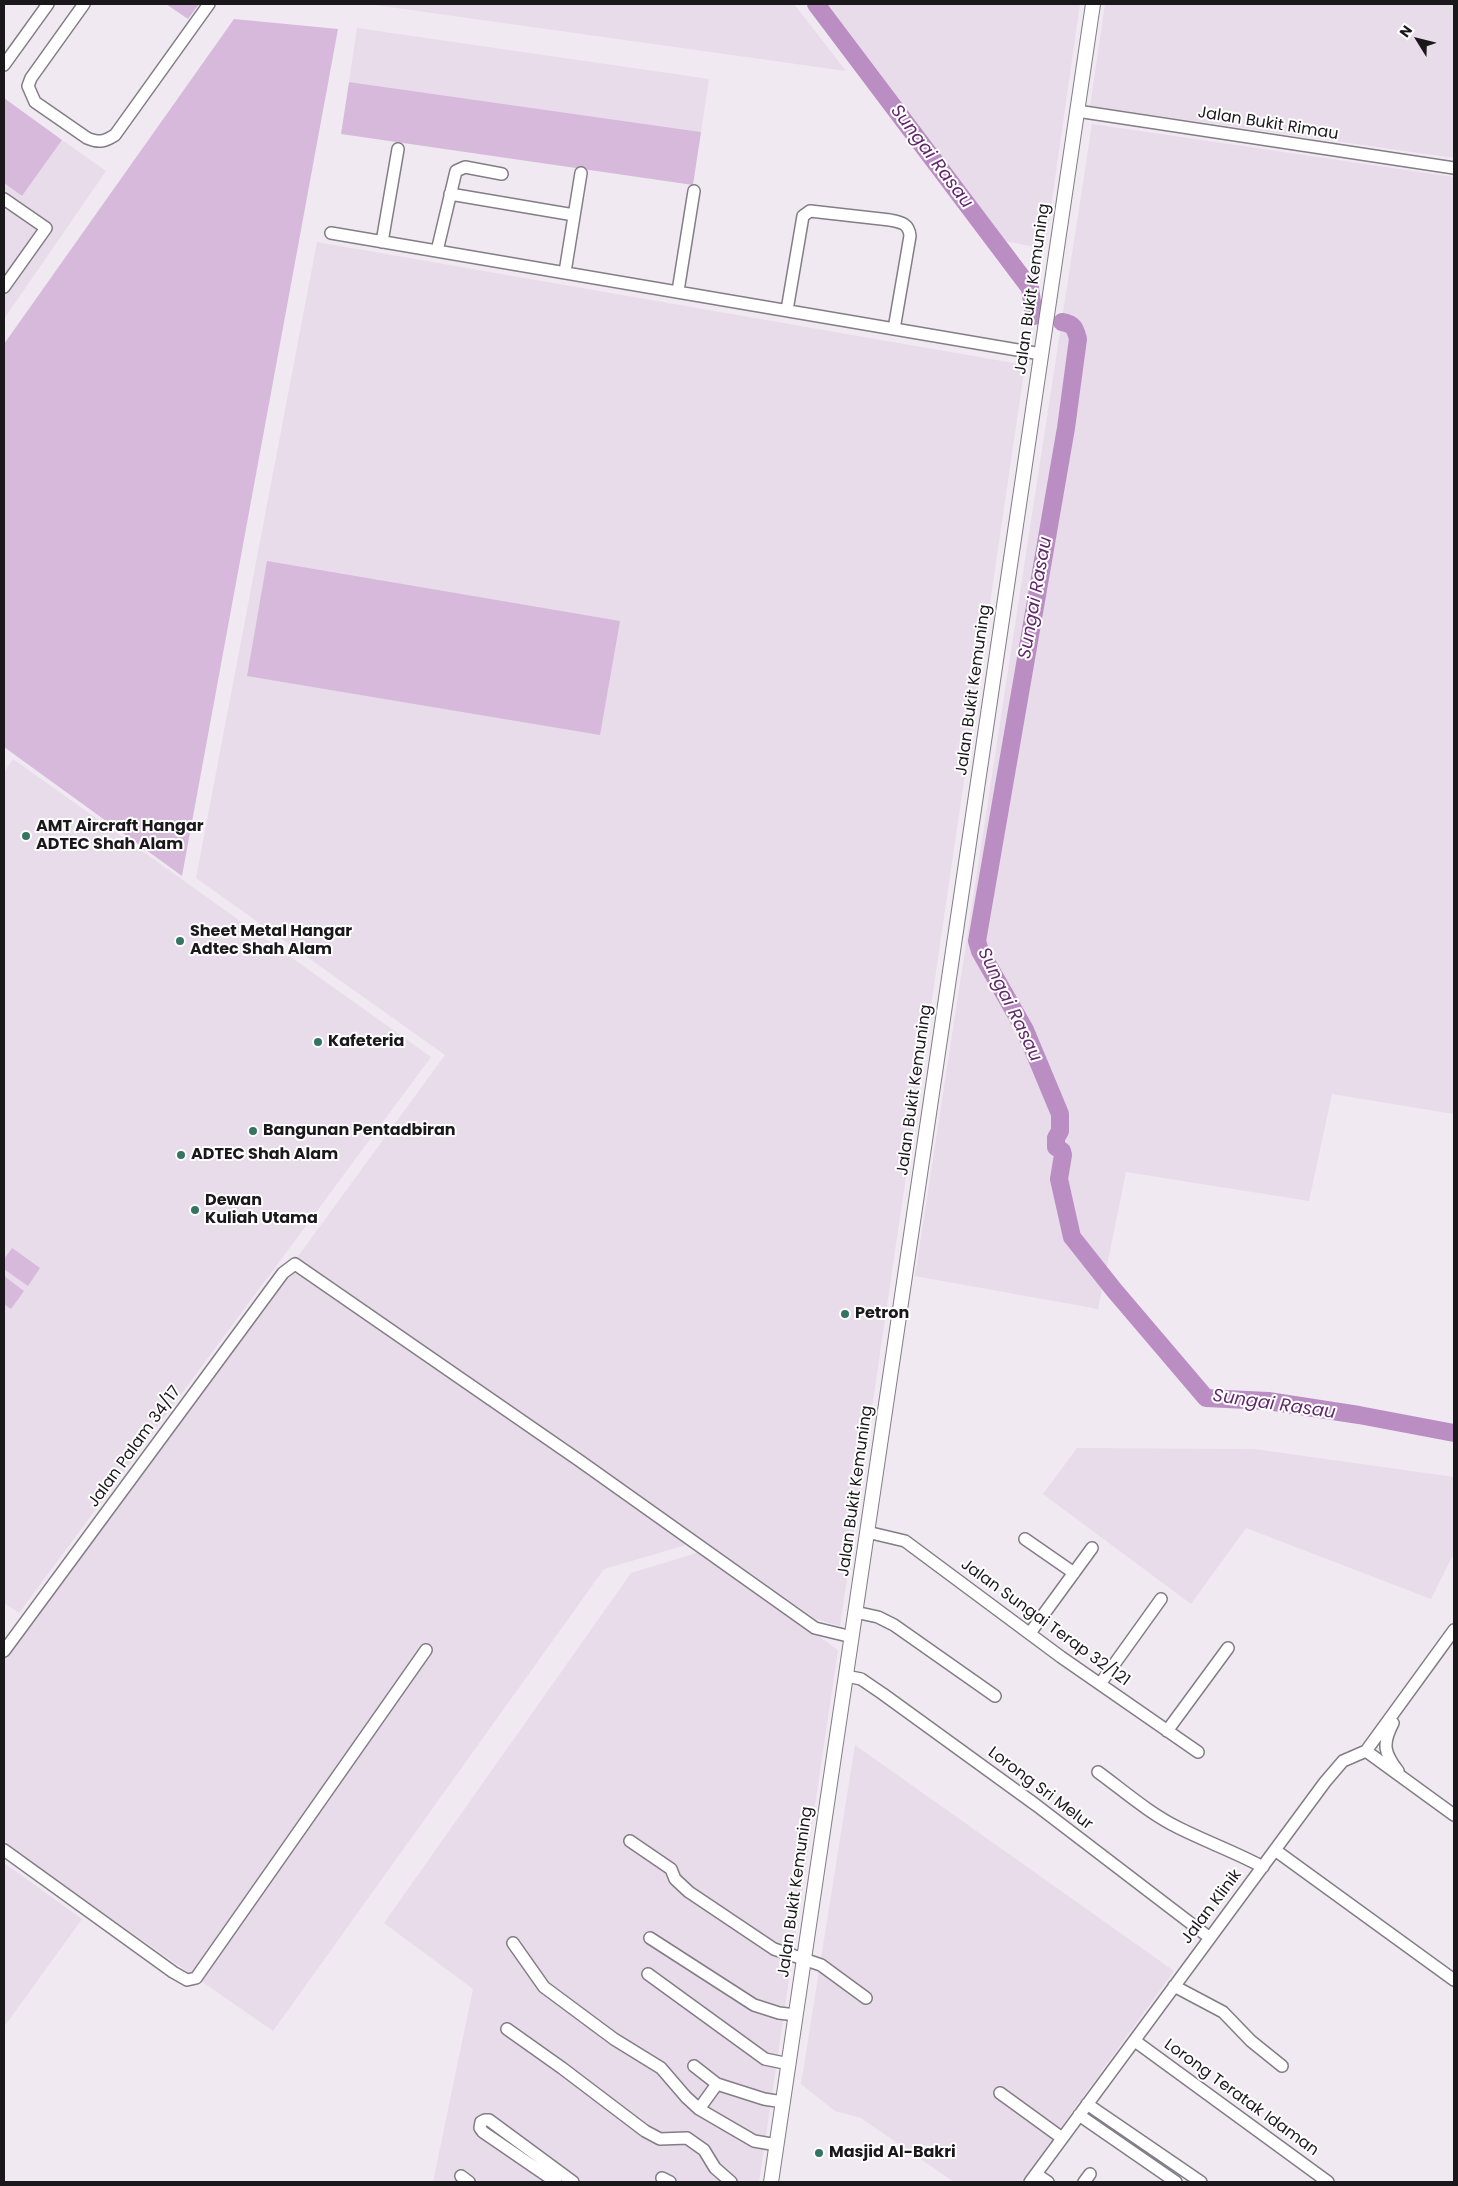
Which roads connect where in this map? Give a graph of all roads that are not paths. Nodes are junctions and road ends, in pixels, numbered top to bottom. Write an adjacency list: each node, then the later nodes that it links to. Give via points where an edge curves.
1 (48, 4): 5 (street)
2 (84, 4): 3 (street, via 28,86 35,102 87,138 105,142 115,135)
3 (209, 4)
4 (1093, 4): 7 (main road, Jalan Bukit Kemuning)
5 (7, 52): 6 (street)
6 (4, 65)
7 (1077, 111): 9 (street, Jalan Bukit Rimau); 24 (main road, Jalan Bukit Kemuning)
8 (398, 149): 17 (street)
9 (1454, 168)
10 (582, 173): 15 (street)
11 (502, 174): 13 (street, via 460,168 456,171)
12 (694, 191): 21 (street)
13 (450, 194): 15 (street); 18 (street)
14 (4, 199): 20 (street, via 46,228)
15 (574, 215): 19 (street)
16 (332, 233): 17 (street)
17 (382, 242): 18 (street)
18 (437, 251): 19 (street)
19 (564, 272): 21 (street)
20 (4, 287)
21 (678, 291): 22 (street)
22 (787, 310): 23 (street); 23 (street, via 803,216 810,211 890,220 906,226 910,236)
23 (894, 329): 24 (street)
24 (1041, 354): 25 (main road, Jalan Bukit Kemuning)
25 (867, 1532): 30 (main road, Jalan Bukit Kemuning); 32 (street, Jalan Sungai Terap 32/121, via 906,1541)
26 (1025, 1539): 28 (street)
27 (1092, 1548): 28 (street)
28 (1074, 1573): 32 (street)
29 (1162, 1599): 38 (street)
30 (855, 1612): 33 (main road, Jalan Bukit Kemuning); 40 (street, via 878,1617 894,1625)
31 (1454, 1630): 39 (street)
32 (1030, 1633): 38 (street, Jalan Sungai Terap 32/121)
33 (852, 1638): 36 (street, Jalan Palam 34/17, via 815,1628 295,1264 283,1273); 37 (main road, Jalan Bukit Kemuning)
34 (1228, 1648): 41 (street)
35 (426, 1650): 48 (street, via 196,1978 187,1980 173,1972)
36 (4, 1652)
37 (846, 1676): 52 (street, Lorong Sri Melur, via 861,1679 884,1694); 54 (main road, Jalan Bukit Kemuning)
38 (1100, 1684): 41 (street, Jalan Sungai Terap 32/121)
39 (1411, 1689): 42 (street); 45 (street, via 1385,1743 1389,1758)
40 (995, 1696)
41 (1167, 1731): 43 (street, Jalan Sungai Terap 32/121)
42 (1366, 1751): 45 (street); 49 (street, Jalan Klinik, via 1343,1761 1334,1769)
43 (1198, 1752)
44 (1098, 1772): 50 (street, via 1179,1828)
45 (1404, 1778): 46 (street)
46 (1454, 1815)
47 (630, 1840): 54 (street, via 671,1869 675,1880 689,1892 774,1949)
48 (4, 1850)
49 (1275, 1850): 50 (street, Jalan Klinik); 56 (street)
50 (1263, 1867): 52 (street, Jalan Klinik)
51 (650, 1938): 59 (street, via 754,2005)
52 (1210, 1938): 57 (street, Jalan Klinik)
53 (514, 1943): 69 (street, via 544,1988 661,2068)
54 (804, 1959): 58 (street, via 821,1965); 59 (main road, Jalan Bukit Kemuning)
55 (648, 1974): 62 (street, via 765,2059)
56 (1454, 1980)
57 (1174, 1986): 61 (street, Jalan Klinik); 64 (street, via 1223,2012 1250,2041)
58 (866, 1998)
59 (796, 2015): 62 (main road, Jalan Bukit Kemuning)
60 (507, 2029): 76 (street, via 645,2131 660,2140 687,2138 704,2150 714,2168)
61 (1135, 2041): 68 (street, Jalan Klinik); 81 (street, Lorong Teratak Idaman)
62 (788, 2064): 67 (main road, Jalan Bukit Kemuning)
63 (694, 2066): 65 (street)
64 (1282, 2066)
65 (717, 2084): 67 (street); 69 (street)
66 (1000, 2093): 71 (street)
67 (783, 2102): 72 (main road, Jalan Bukit Kemuning)
68 (1087, 2104): 70 (street, Jalan Klinik); 80 (street)
69 (699, 2109): 72 (street, via 754,2141)
70 (1079, 2115): 71 (street, Jalan Klinik); 79 (street)
71 (1062, 2138): 73 (street, Jalan Klinik)
72 (777, 2145): 77 (main road, Jalan Bukit Kemuning)
73 (1033, 2178): 78 (street)
74 (556, 2182): 75 (street, via 535,2161)
75 (573, 2182)
76 (731, 2182)
77 (771, 2182)
78 (1048, 2182)
79 (1176, 2182)
80 (1201, 2182)
81 (1328, 2182)

